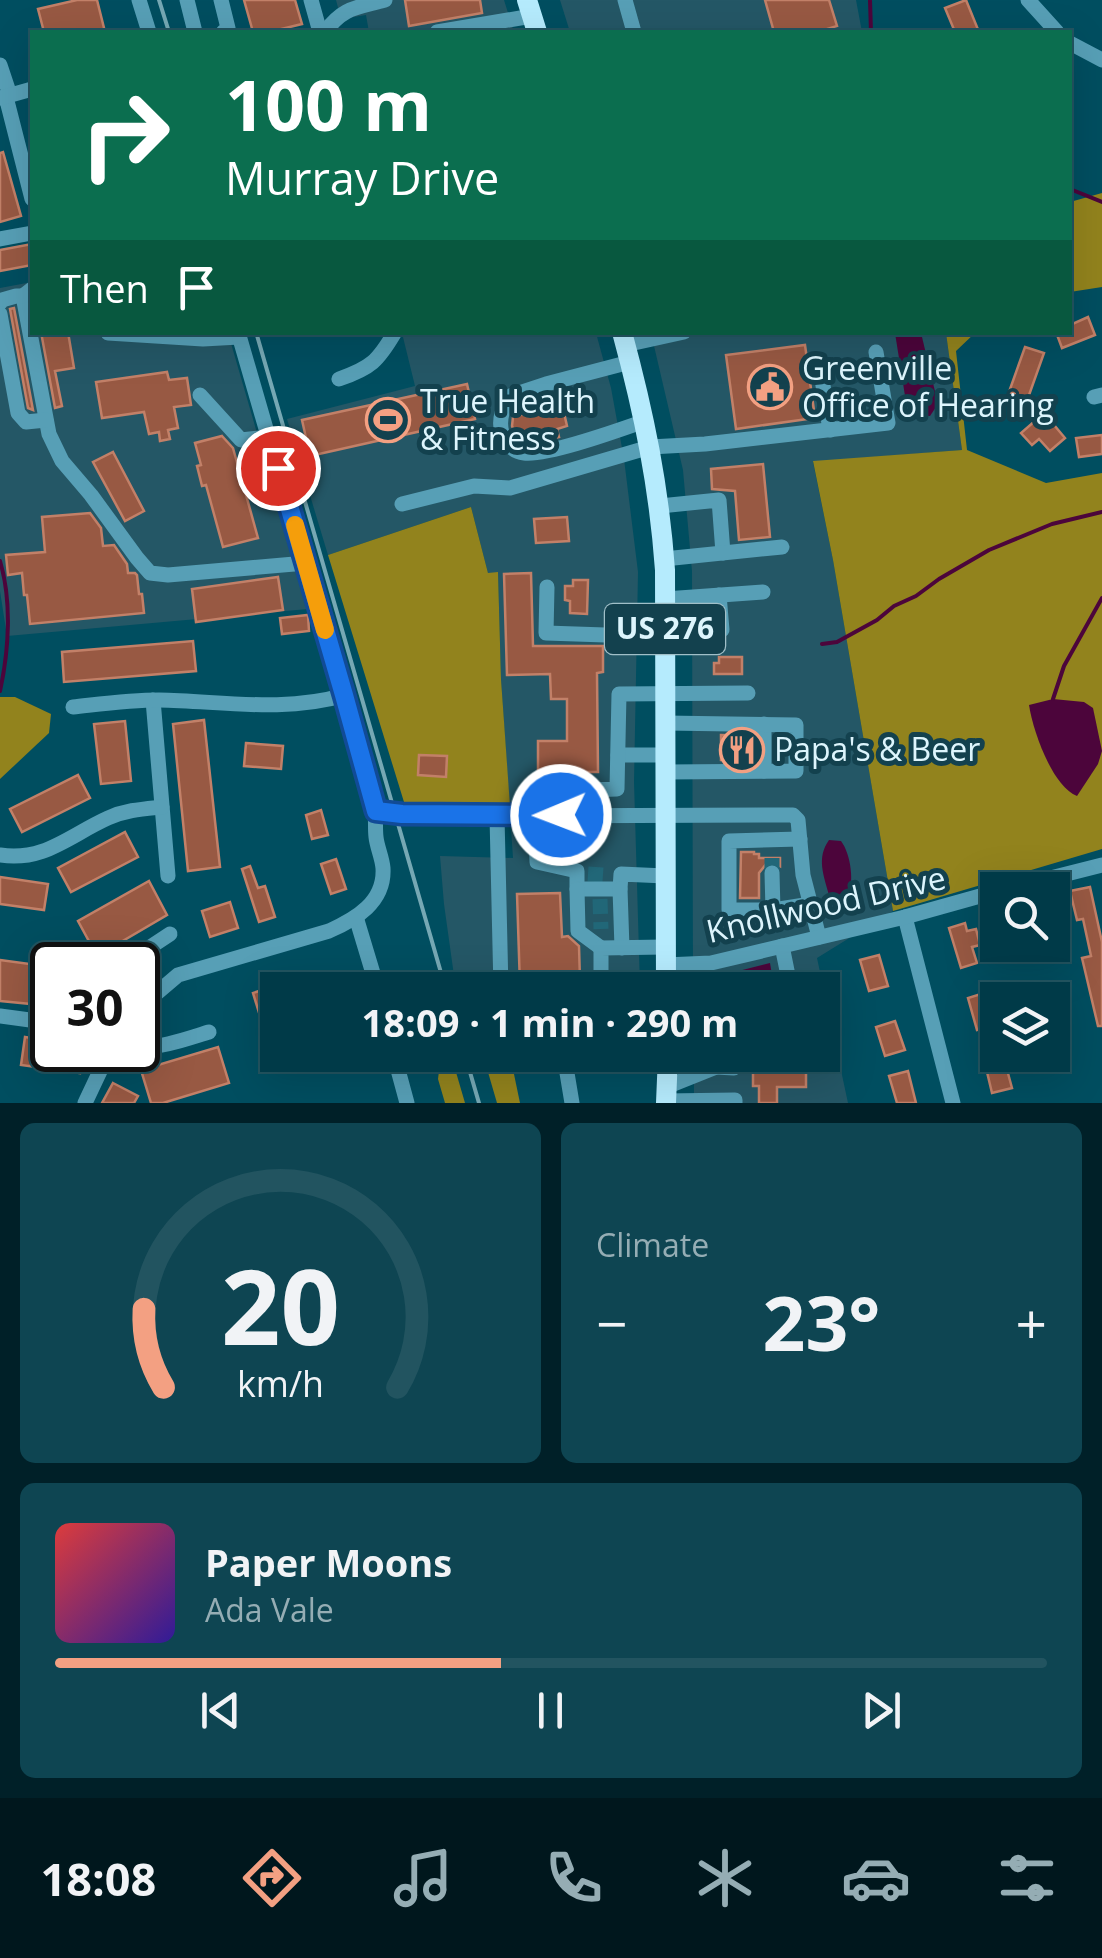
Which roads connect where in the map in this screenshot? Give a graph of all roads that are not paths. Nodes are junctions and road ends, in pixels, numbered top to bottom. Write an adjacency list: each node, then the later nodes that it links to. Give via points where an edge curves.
1 (139, 0): 10 (street)
2 (187, 0): 11 (street)
3 (221, 0): 12 (street)
4 (312, 0): 13 (street)
5 (385, 0): 8 (street)
6 (625, 0): 16 (street)
7 (1028, 0): 17 (street)
8 (356, 4): 14 (street)
9 (532, 16): 15 (street)
10 (148, 30)
11 (194, 30)
12 (226, 30)
13 (322, 30)
14 (325, 30)
15 (448, 30)
16 (633, 30)
17 (1055, 30)
18 (1072, 44): 19 (street)
19 (1102, 60)
20 (0, 64): 22 (street)
21 (30, 90): 22 (street)
22 (5, 97): 23 (street)
23 (30, 187)
24 (30, 233): 25 (street)
25 (0, 239)
26 (28, 293): 27 (street)
27 (0, 303)
28 (0, 314): 39 (street, via 18,413 26,422)
29 (34, 335): 39 (street)
30 (140, 335): 31 (street)
31 (238, 335): 42 (street)
32 (392, 335): 37 (street, via 366,370)
33 (672, 335): 34 (street)
34 (626, 347): 40 (main road, US 276); 40 (street, via 510,396 500,426 504,440 523,453)
35 (876, 352): 41 (street, via 888,423)
36 (819, 360): 41 (street)
37 (340, 379)
38 (200, 395): 42 (street, via 241,440)
39 (46, 420): 49 (street, via 62,460 150,573)
40 (645, 421): 43 (main road, US 276)
41 (830, 430): 43 (street)
42 (268, 437): 49 (street)
43 (650, 447): 44 (street, via 510,488 474,486); 45 (main road, US 276)
44 (402, 504)
45 (660, 506): 47 (street, via 719,500); 48 (main road, US 276)
46 (782, 547): 47 (street)
47 (723, 553): 48 (street)
48 (664, 559): 53 (main road, US 276)
49 (306, 563): 58 (street)
50 (547, 587): 55 (street, via 546,633)
51 (762, 592): 52 (street)
52 (719, 595): 53 (street); 54 (street)
53 (665, 599): 55 (main road, US 276)
54 (722, 630)
55 (666, 637): 57 (main road, US 276)
56 (748, 693): 57 (street)
57 (666, 694): 61 (main road, US 276); 63 (street, via 619,694)
58 (344, 695): 59 (street, via 275,706); 67 (street)
59 (153, 700): 60 (street); 66 (street)
60 (73, 707)
61 (666, 722): 62 (street); 64 (main road, US 276)
62 (764, 724): 65 (street); 65 (street, via 796,725 796,771)
63 (618, 755): 64 (street); 69 (street, via 617,789 562,791)
64 (666, 764): 65 (street); 70 (main road, US 276)
65 (764, 772)
66 (162, 807): 74 (street, via 110,817 45,852); 77 (street)
67 (376, 811): 71 (street); 84 (street, via 382,882)
68 (535, 815): 69 (street); 71 (street); 79 (street, via 536,862)
69 (561, 815): 70 (street)
70 (666, 815): 72 (street, via 792,816); 78 (main road, US 276)
71 (497, 816): 95 (street)
72 (800, 839): 73 (street); 82 (street)
73 (771, 840): 83 (street); 83 (street, via 729,841 729,910)
74 (0, 854)
75 (1102, 865): 76 (street, Knollwood Drive)
76 (1070, 873)
77 (168, 876)
78 (666, 876): 80 (street); 93 (main road, US 276)
79 (594, 878): 80 (street); 91 (street, via 577,890 578,931)
80 (620, 882): 92 (street)
81 (980, 896): 85 (street, Knollwood Drive)
82 (811, 904): 83 (street); 88 (street)
83 (774, 910)
84 (356, 917): 94 (street); 99 (street, via 178,976)
85 (905, 917): 88 (street, Knollwood Drive); 114 (street)
86 (601, 929): 91 (street)
87 (170, 934): 89 (street)
88 (820, 937): 90 (street, Knollwood Drive)
89 (158, 942)
90 (782, 946): 93 (street, Knollwood Drive, via 711,963); 98 (street)
91 (601, 948): 92 (street, Knollwood Drive); 96 (street)
92 (622, 948): 93 (street, Knollwood Drive)
93 (665, 956): 97 (main road, US 276)
94 (373, 972)
95 (501, 972)
96 (601, 972)
97 (665, 972)
98 (787, 972)
99 (160, 991)
100 (0, 1016): 101 (street)
101 (30, 1020)
102 (209, 1032): 103 (street)
103 (160, 1046)
104 (100, 1072): 110 (street)
105 (399, 1072): 111 (street)
106 (567, 1072): 112 (street)
107 (667, 1072): 109 (main road)
108 (708, 1072): 109 (street)
109 (666, 1097): 113 (street)
110 (85, 1103)
111 (407, 1103)
112 (572, 1103)
113 (735, 1103)
114 (953, 1103)

